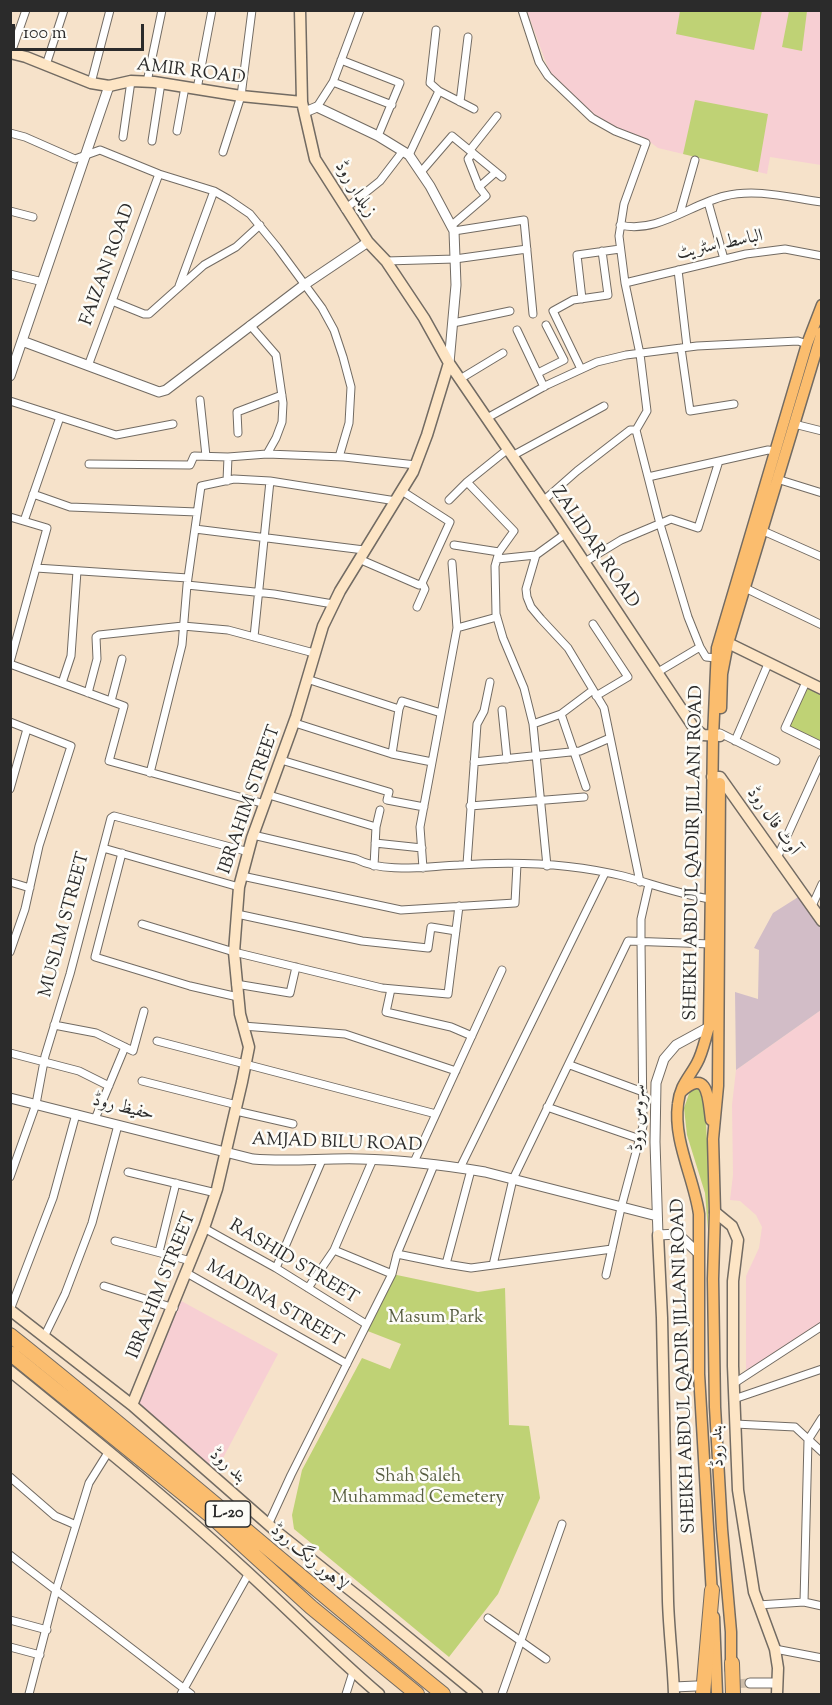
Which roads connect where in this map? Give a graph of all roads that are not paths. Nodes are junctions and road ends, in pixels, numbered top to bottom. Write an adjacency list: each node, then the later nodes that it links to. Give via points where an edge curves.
1 (26, 10): 12 (street)
2 (64, 10): 14 (street)
3 (111, 10): 18 (street)
4 (162, 10): 16 (street)
5 (212, 10): 22 (street)
6 (252, 10): 24 (street)
7 (300, 10): 27 (main road, زیلدار روڈ)
8 (360, 10): 13 (street)
9 (522, 10): 54 (street, via 538,62 548,76 592,118 646,143)
10 (436, 30): 23 (street, via 430,83)
11 (468, 37): 25 (street)
12 (11, 53): 14 (main road, AMIR ROAD)
13 (341, 60): 17 (street); 26 (street, via 400,83)
14 (46, 65): 18 (main road, AMIR ROAD)
15 (131, 81): 16 (main road, AMIR ROAD); 20 (main road, AMIR ROAD); 34 (street)
16 (147, 82): 19 (main road, AMIR ROAD)
17 (333, 82): 26 (street); 28 (street)
18 (91, 83): 20 (main road, AMIR ROAD)
19 (161, 83): 21 (main road, AMIR ROAD); 35 (street)
20 (109, 86): 39 (street)
21 (185, 87): 22 (main road, AMIR ROAD); 31 (street)
22 (197, 89): 24 (main road, AMIR ROAD)
23 (439, 91): 25 (street); 38 (street)
24 (241, 96): 27 (main road, AMIR ROAD); 36 (street)
25 (460, 102): 29 (street)
26 (392, 105): 33 (street)
27 (303, 107): 28 (street); 49 (main road, زیلدار روڈ, via 315,159)
28 (317, 107): 33 (street)
29 (474, 109)
30 (497, 116): 37 (street)
31 (177, 131)
32 (10, 133): 39 (street, via 75,159)
33 (378, 136): 38 (street)
34 (123, 137)
35 (152, 141)
36 (223, 152)
37 (472, 152): 41 (street, via 452,136); 42 (street); 45 (street, via 468,159)
38 (406, 153): 41 (street); 49 (street, via 380,181)
39 (86, 156): 43 (street, via 100,150); 66 (street)
40 (695, 160): 51 (street)
41 (421, 172): 55 (street)
42 (496, 172): 44 (street); 45 (street)
43 (159, 174): 46 (street); 71 (street, FAIZAN ROAD)
44 (502, 177)
45 (479, 187): 55 (street, via 486,196)
46 (214, 191): 53 (street); 69 (street)
47 (708, 202): 48 (street, via 749,193); 51 (street); 62 (street)
48 (822, 202)
49 (345, 209): 56 (main road, زیلدار روڈ)
50 (10, 211): 52 (street)
51 (680, 213): 54 (street, via 650,226)
52 (33, 217)
53 (260, 225): 68 (street); 69 (street)
54 (620, 225): 58 (street)
55 (452, 228): 57 (street, via 524,220); 61 (street)
56 (368, 242): 63 (main road, زیلدار روڈ); 68 (street)
57 (527, 249): 61 (street); 74 (street)
58 (620, 249): 59 (street); 67 (street)
59 (602, 251): 70 (street, via 577,255); 70 (street, via 608,295)
60 (822, 256): 62 (street, الباسط اسٹریٹ, via 785,249)
61 (455, 259): 63 (street); 75 (street)
62 (724, 259): 64 (street, الباسط اسٹریٹ)
63 (386, 261): 85 (main road, زیلدار روڈ)
64 (678, 270): 67 (street, الباسط اسٹریٹ); 82 (street)
65 (10, 274): 66 (street)
66 (43, 282): 80 (street)
67 (625, 283): 84 (street)
68 (304, 285): 76 (street); 109 (street, via 334,330 351,387 349,423)
69 (178, 288): 71 (street, via 147,315)
70 (582, 299): 87 (street, via 553,311)
71 (112, 302): 86 (street, FAIZAN ROAD)
72 (822, 305): 81 (main road, SHEIKH ABDUL QADIR JILLANI ROAD)
73 (510, 311): 75 (street)
74 (533, 314)
75 (453, 323): 85 (street)
76 (250, 325): 86 (street, via 159,392); 92 (street, via 276,356)
77 (546, 325): 88 (street, via 564,360)
78 (517, 330): 88 (street)
79 (822, 332): 100 (main road, SHEIKH ABDUL QADIR JILLANI ROAD)
80 (22, 341): 86 (street); 89 (street)
81 (807, 344): 82 (street, via 798,341); 104 (main road, SHEIKH ABDUL QADIR JILLANI ROAD)
82 (684, 348): 84 (street); 95 (street, via 690,411)
83 (504, 353): 90 (street)
84 (640, 354): 87 (street, via 597,362); 101 (street, via 647,411)
85 (449, 363): 90 (main road, ZALIDAR ROAD); 112 (main road, IBRAHIM STREET)
86 (88, 366)
87 (582, 369): 91 (street)
88 (538, 373): 91 (street)
89 (10, 376)
90 (460, 379): 98 (main road, ZALIDAR ROAD)
91 (544, 387): 98 (street)
92 (282, 395): 103 (street, via 237,412); 106 (street, via 282,422)
93 (200, 400): 107 (street)
94 (10, 401): 97 (street)
95 (734, 404)
96 (604, 406): 105 (street)
97 (60, 417): 99 (street, via 119,435); 119 (street)
98 (487, 418): 105 (main road, ZALIDAR ROAD)
99 (173, 424)
100 (794, 424): 102 (street); 114 (main road, SHEIKH ABDUL QADIR JILLANI ROAD)
101 (636, 430): 113 (street); 122 (street, via 630,430)
102 (822, 431)
103 (238, 433)
104 (775, 451): 110 (street); 155 (main road, SHEIKH ABDUL QADIR JILLANI ROAD)
105 (510, 452): 117 (street); 122 (main road, ZALIDAR ROAD)
106 (267, 454): 108 (street); 109 (street)
107 (206, 456): 108 (street); 111 (street, via 194,456 190,465)
108 (228, 457): 115 (street)
109 (339, 457): 112 (street)
110 (719, 461): 113 (street); 126 (street, via 698,528 671,519)
111 (88, 465)
112 (416, 465): 120 (main road, IBRAHIM STREET)
113 (648, 477): 126 (street)
114 (777, 479): 118 (street); 128 (main road, SHEIKH ABDUL QADIR JILLANI ROAD)
115 (226, 481): 116 (street); 123 (street, via 201,486)
116 (270, 481): 120 (street); 130 (street)
117 (467, 482): 121 (street); 133 (street, via 514,531)
118 (822, 493)
119 (33, 494): 123 (street, via 70,507); 125 (street)
120 (399, 496): 132 (main road, IBRAHIM STREET); 141 (street, via 450,522)
121 (449, 500)
122 (543, 501): 129 (main road, ZALIDAR ROAD)
123 (197, 512): 127 (street)
124 (10, 517): 125 (street)
125 (24, 521): 138 (street, via 47,528)
126 (660, 524): 137 (street, via 621,540); 153 (street)
127 (195, 529): 130 (street); 140 (street)
128 (761, 530): 135 (street); 142 (main road, SHEIKH ABDUL QADIR JILLANI ROAD)
129 (565, 534): 134 (street); 137 (main road, ZALIDAR ROAD)
130 (265, 536): 132 (street); 143 (street)
131 (454, 545): 133 (street)
132 (362, 554): 141 (street); 144 (main road, IBRAHIM STREET)
133 (498, 555): 134 (street); 146 (street, via 494,593)
134 (536, 555): 166 (street, via 527,597 568,648)
135 (821, 557)
136 (452, 563): 150 (street)
137 (584, 563): 159 (main road, ZALIDAR ROAD)
138 (36, 568): 139 (street); 157 (street)
139 (77, 571): 140 (street); 163 (street, via 71,656)
140 (188, 582): 143 (street); 149 (street)
141 (422, 584): 145 (street, via 425,589)
142 (743, 587): 148 (street); 152 (main road, SHEIKH ABDUL QADIR JILLANI ROAD)
143 (259, 593): 144 (street); 151 (street)
144 (333, 604): 154 (main road, IBRAHIM STREET)
145 (417, 608)
146 (497, 617): 150 (street); 174 (street)
147 (593, 624): 166 (street, via 627,677)
148 (822, 625)
149 (183, 626): 151 (street); 165 (street, via 96,637 97,659); 189 (street, via 182,645)
150 (457, 628): 170 (street)
151 (254, 637): 154 (street)
152 (728, 643): 158 (main road); 176 (main road, SHEIKH ABDUL QADIR JILLANI ROAD)
153 (700, 647): 155 (street, via 706,657); 159 (street)
154 (314, 652): 160 (main road, IBRAHIM STREET)
155 (716, 658): 176 (main road, SHEIKH ABDUL QADIR JILLANI ROAD)
156 (122, 659): 167 (street)
157 (10, 663): 163 (street)
158 (768, 664): 162 (main road); 178 (street)
159 (658, 672): 176 (main road, ZALIDAR ROAD, via 694,728 703,735)
160 (307, 680): 168 (street); 173 (main road, IBRAHIM STREET)
161 (490, 682): 188 (street, via 477,724)
162 (806, 682): 164 (main road); 179 (street, via 785,728)
163 (62, 683): 165 (street)
164 (822, 689)
165 (88, 693): 167 (street)
166 (595, 693): 171 (street); 177 (street, via 604,708)
167 (111, 701): 189 (street, via 124,709 109,761)
168 (399, 709): 170 (street, via 402,701); 181 (street)
169 (502, 710): 183 (street)
170 (441, 713): 187 (street)
171 (561, 714): 174 (street); 180 (street)
172 (10, 722): 175 (street)
173 (295, 723): 181 (street); 185 (main road, IBRAHIM STREET)
174 (533, 724): 182 (street)
175 (27, 729): 192 (street); 218 (street, via 71,746 39,846)
176 (718, 735): 178 (street); 190 (main road, SHEIKH ABDUL QADIR JILLANI ROAD)
177 (610, 738): 180 (street); 215 (street)
178 (735, 741): 186 (street)
179 (822, 746)
180 (574, 751): 182 (street); 191 (street)
181 (392, 754): 187 (street)
182 (536, 755): 183 (street); 195 (street)
183 (507, 759): 188 (street)
184 (822, 759): 206 (street)
185 (281, 760): 194 (main road, IBRAHIM STREET); 197 (street, via 389,792 387,800)
186 (776, 761)
187 (432, 762): 197 (street)
188 (474, 762): 196 (street)
189 (150, 773): 194 (street)
190 (716, 777): 206 (main road, آوٹ فال روڈ); 219 (main road, SHEIKH ABDUL QADIR JILLANI ROAD); 261 (main road, SHEIKH ABDUL QADIR JILLANI ROAD, via 718,1086)
191 (586, 787)
192 (10, 789)
193 (584, 797): 195 (street)
194 (267, 800): 199 (street); 200 (main road, IBRAHIM STREET)
195 (540, 800): 196 (street); 210 (street)
196 (470, 806): 207 (street)
197 (424, 807): 203 (street, via 420,827)
198 (380, 810): 199 (street)
199 (376, 828): 201 (street)
200 (253, 836): 204 (main road, IBRAHIM STREET); 209 (street)
201 (375, 843): 203 (street); 209 (street)
202 (103, 848): 204 (street, MUSLIM STREET, via 114,816); 205 (street); 236 (street, MUSLIM STREET)
203 (422, 848): 211 (street)
204 (249, 852): 214 (main road, IBRAHIM STREET)
205 (122, 853): 214 (street); 234 (street, via 95,957)
206 (777, 858): 221 (main road, آوٹ فال روڈ)
207 (467, 864): 208 (street); 211 (street)
208 (517, 864): 210 (street); 220 (street, via 515,903)
209 (374, 866): 211 (street)
210 (547, 866): 212 (street)
211 (423, 868)
212 (605, 873): 215 (street); 267 (street)
213 (10, 882): 218 (street)
214 (240, 882): 220 (street, via 401,910); 222 (main road, IBRAHIM STREET)
215 (640, 882): 216 (street)
216 (649, 884): 219 (street); 226 (street)
217 (822, 884): 221 (street)
218 (30, 888): 228 (street)
219 (711, 899): 227 (main road, SHEIKH ABDUL QADIR JILLANI ROAD)
220 (459, 906): 225 (street)
221 (812, 906): 223 (main road, آوٹ فال روڈ)
222 (237, 914): 225 (street, via 362,941 428,948 431,927); 229 (main road, IBRAHIM STREET)
223 (822, 921)
224 (142, 924): 229 (street)
225 (456, 931): 233 (street, via 448,994)
226 (640, 941): 227 (street); 245 (street, via 628,941); 249 (street)
227 (711, 944): 238 (main road, SHEIKH ABDUL QADIR JILLANI ROAD)
228 (10, 952)
229 (234, 952): 230 (street); 232 (main road, IBRAHIM STREET)
230 (296, 967): 232 (street, via 291,993); 233 (street)
231 (502, 970): 239 (street)
232 (236, 984): 234 (main road, IBRAHIM STREET)
233 (391, 989): 239 (street, via 386,1012 451,1027)
234 (238, 997): 237 (main road, IBRAHIM STREET)
235 (144, 1011): 241 (street, via 133,1051)
236 (54, 1025): 241 (street, via 96,1034); 243 (street, MUSLIM STREET)
237 (243, 1026): 244 (main road, IBRAHIM STREET, via 249,1047); 246 (street, via 345,1034)
238 (709, 1027): 250 (main road, SHEIKH ABDUL QADIR JILLANI ROAD, via 697,1063); 276 (street, سروس روڈ, via 676,1045 664,1059 656,1083)
239 (472, 1036): 246 (street)
240 (157, 1041): 244 (street)
241 (125, 1047): 248 (street)
242 (10, 1053): 243 (street)
243 (44, 1061): 248 (street, via 79,1071); 252 (street, MUSLIM STREET)
244 (246, 1064): 254 (main road, IBRAHIM STREET); 256 (street)
245 (570, 1065): 249 (street); 253 (street)
246 (456, 1071): 256 (street)
247 (142, 1081): 254 (street)
248 (109, 1086): 257 (street)
249 (643, 1092): 260 (street)
250 (681, 1092): 261 (main road, via 689,1084 704,1086); 283 (main road, SHEIKH ABDUL QADIR JILLANI ROAD, via 678,1132 697,1197)
251 (10, 1098): 252 (street, حفیظ روڈ)
252 (36, 1104): 255 (street, حفیظ روڈ); 270 (street, MUSLIM STREET)
253 (547, 1107): 260 (street); 271 (street)
254 (236, 1108): 258 (street); 262 (main road, IBRAHIM STREET)
255 (76, 1114): 257 (street, حفیظ روڈ); 295 (street, via 53,1198)
256 (436, 1114): 265 (street)
257 (95, 1119): 259 (street, حفیظ روڈ)
258 (293, 1124)
259 (118, 1125): 262 (street, حفیظ روڈ); 299 (street, via 92,1223)
260 (640, 1139): 274 (street)
261 (713, 1139): 275 (main road, SHEIKH ABDUL QADIR JILLANI ROAD)
262 (226, 1153): 264 (street, AMJAD BILU ROAD, via 276,1161); 273 (main road, IBRAHIM STREET)
263 (373, 1159): 264 (street, AMJAD BILU ROAD); 265 (street, AMJAD BILU ROAD); 281 (street)
264 (322, 1160): 288 (street)
265 (414, 1162): 266 (street, AMJAD BILU ROAD)
266 (434, 1165): 267 (street, AMJAD BILU ROAD); 284 (street)
267 (460, 1168): 268 (street, AMJAD BILU ROAD)
268 (471, 1170): 271 (street, AMJAD BILU ROAD); 286 (street)
269 (128, 1172): 272 (street)
270 (10, 1177)
271 (513, 1179): 274 (street, AMJAD BILU ROAD); 287 (street)
272 (176, 1183): 273 (street); 282 (street)
273 (216, 1192): 277 (main road, IBRAHIM STREET)
274 (621, 1208): 276 (street, AMJAD BILU ROAD); 280 (street)
275 (715, 1212): 304 (main road, بند روڈ, via 732,1226 738,1239 733,1281); 332 (main road, SHEIKH ABDUL QADIR JILLANI ROAD, via 715,1407)
276 (657, 1216): 278 (street, سروس روڈ)
277 (204, 1228): 285 (main road, IBRAHIM STREET); 288 (street, RASHID STREET)
278 (658, 1234): 283 (street, via 678,1234); 338 (main road, via 669,1642)
279 (115, 1240): 282 (street)
280 (612, 1249): 287 (street); 291 (street)
281 (334, 1250): 290 (street); 293 (street)
282 (159, 1252): 285 (street)
283 (698, 1253): 319 (main road, SHEIKH ABDUL QADIR JILLANI ROAD, via 699,1374)
284 (397, 1254): 286 (street); 290 (street)
285 (191, 1261): 289 (main road, IBRAHIM STREET)
286 (446, 1264): 287 (street, via 471,1268)
287 (492, 1265)
288 (276, 1268): 293 (street, RASHID STREET)
289 (185, 1272): 294 (main road, IBRAHIM STREET); 301 (street, MADINA STREET)
290 (392, 1274): 296 (street)
291 (606, 1275)
292 (104, 1286): 294 (street)
293 (308, 1288): 296 (street, RASHID STREET)
294 (174, 1308): 306 (main road, IBRAHIM STREET)
295 (10, 1310): 299 (main road, بند روڈ)
296 (366, 1324): 301 (street)
297 (822, 1326): 304 (street)
298 (10, 1335): 346 (highway, لاہور رنگ روڈ / L-20, via 134,1434)
299 (45, 1337): 306 (main road, بند روڈ)
300 (10, 1353): 333 (highway, لاہور رنگ روڈ / L-20, via 212,1516)
301 (347, 1364): 314 (street)
302 (822, 1369): 305 (street)
303 (10, 1371): 310 (main road)
304 (733, 1384): 305 (main road, بند روڈ)
305 (734, 1399): 308 (main road, بند روڈ)
306 (132, 1406): 314 (main road, بند روڈ)
307 (822, 1418): 309 (street)
308 (735, 1424): 309 (street, via 795,1427); 321 (main road, بند روڈ, via 738,1490)
309 (808, 1440): 311 (street); 320 (street)
310 (109, 1450): 315 (street, via 89,1483); 317 (main road)
311 (822, 1452)
312 (10, 1477): 315 (street, via 55,1516)
313 (562, 1524): 326 (street)
314 (268, 1525): 347 (main road, بند روڈ)
315 (76, 1526): 318 (street)
316 (10, 1555): 318 (street)
317 (249, 1573): 334 (main road); 339 (street)
318 (56, 1590): 325 (street); 339 (street)
319 (712, 1590): 337 (highway); 349 (main road, SHEIKH ABDUL QADIR JILLANI ROAD)
320 (804, 1602): 321 (street); 322 (street)
321 (758, 1605): 328 (main road, بند روڈ)
322 (822, 1606)
323 (488, 1618): 326 (street)
324 (10, 1620): 325 (street)
325 (47, 1630): 329 (street)
326 (520, 1640): 331 (street); 348 (street)
327 (10, 1647): 329 (street)
328 (775, 1649): 330 (street); 336 (main road, بند روڈ)
329 (40, 1656): 340 (street)
330 (822, 1658)
331 (546, 1659)
332 (732, 1663): 350 (highway)
333 (388, 1671): 344 (highway); 345 (highway, لاہور رنگ روڈ / L-20)
334 (353, 1672): 342 (street); 343 (main road)
335 (750, 1683): 336 (street, بند روڈ)
336 (777, 1689)
337 (700, 1690): 338 (street)
338 (674, 1691)
339 (182, 1692): 341 (street)
340 (29, 1695)
341 (191, 1695)
342 (346, 1695)
343 (379, 1695)
344 (405, 1695)
345 (417, 1695)
346 (443, 1695)
347 (477, 1695)
348 (502, 1695)
349 (717, 1695)
350 (731, 1695)

